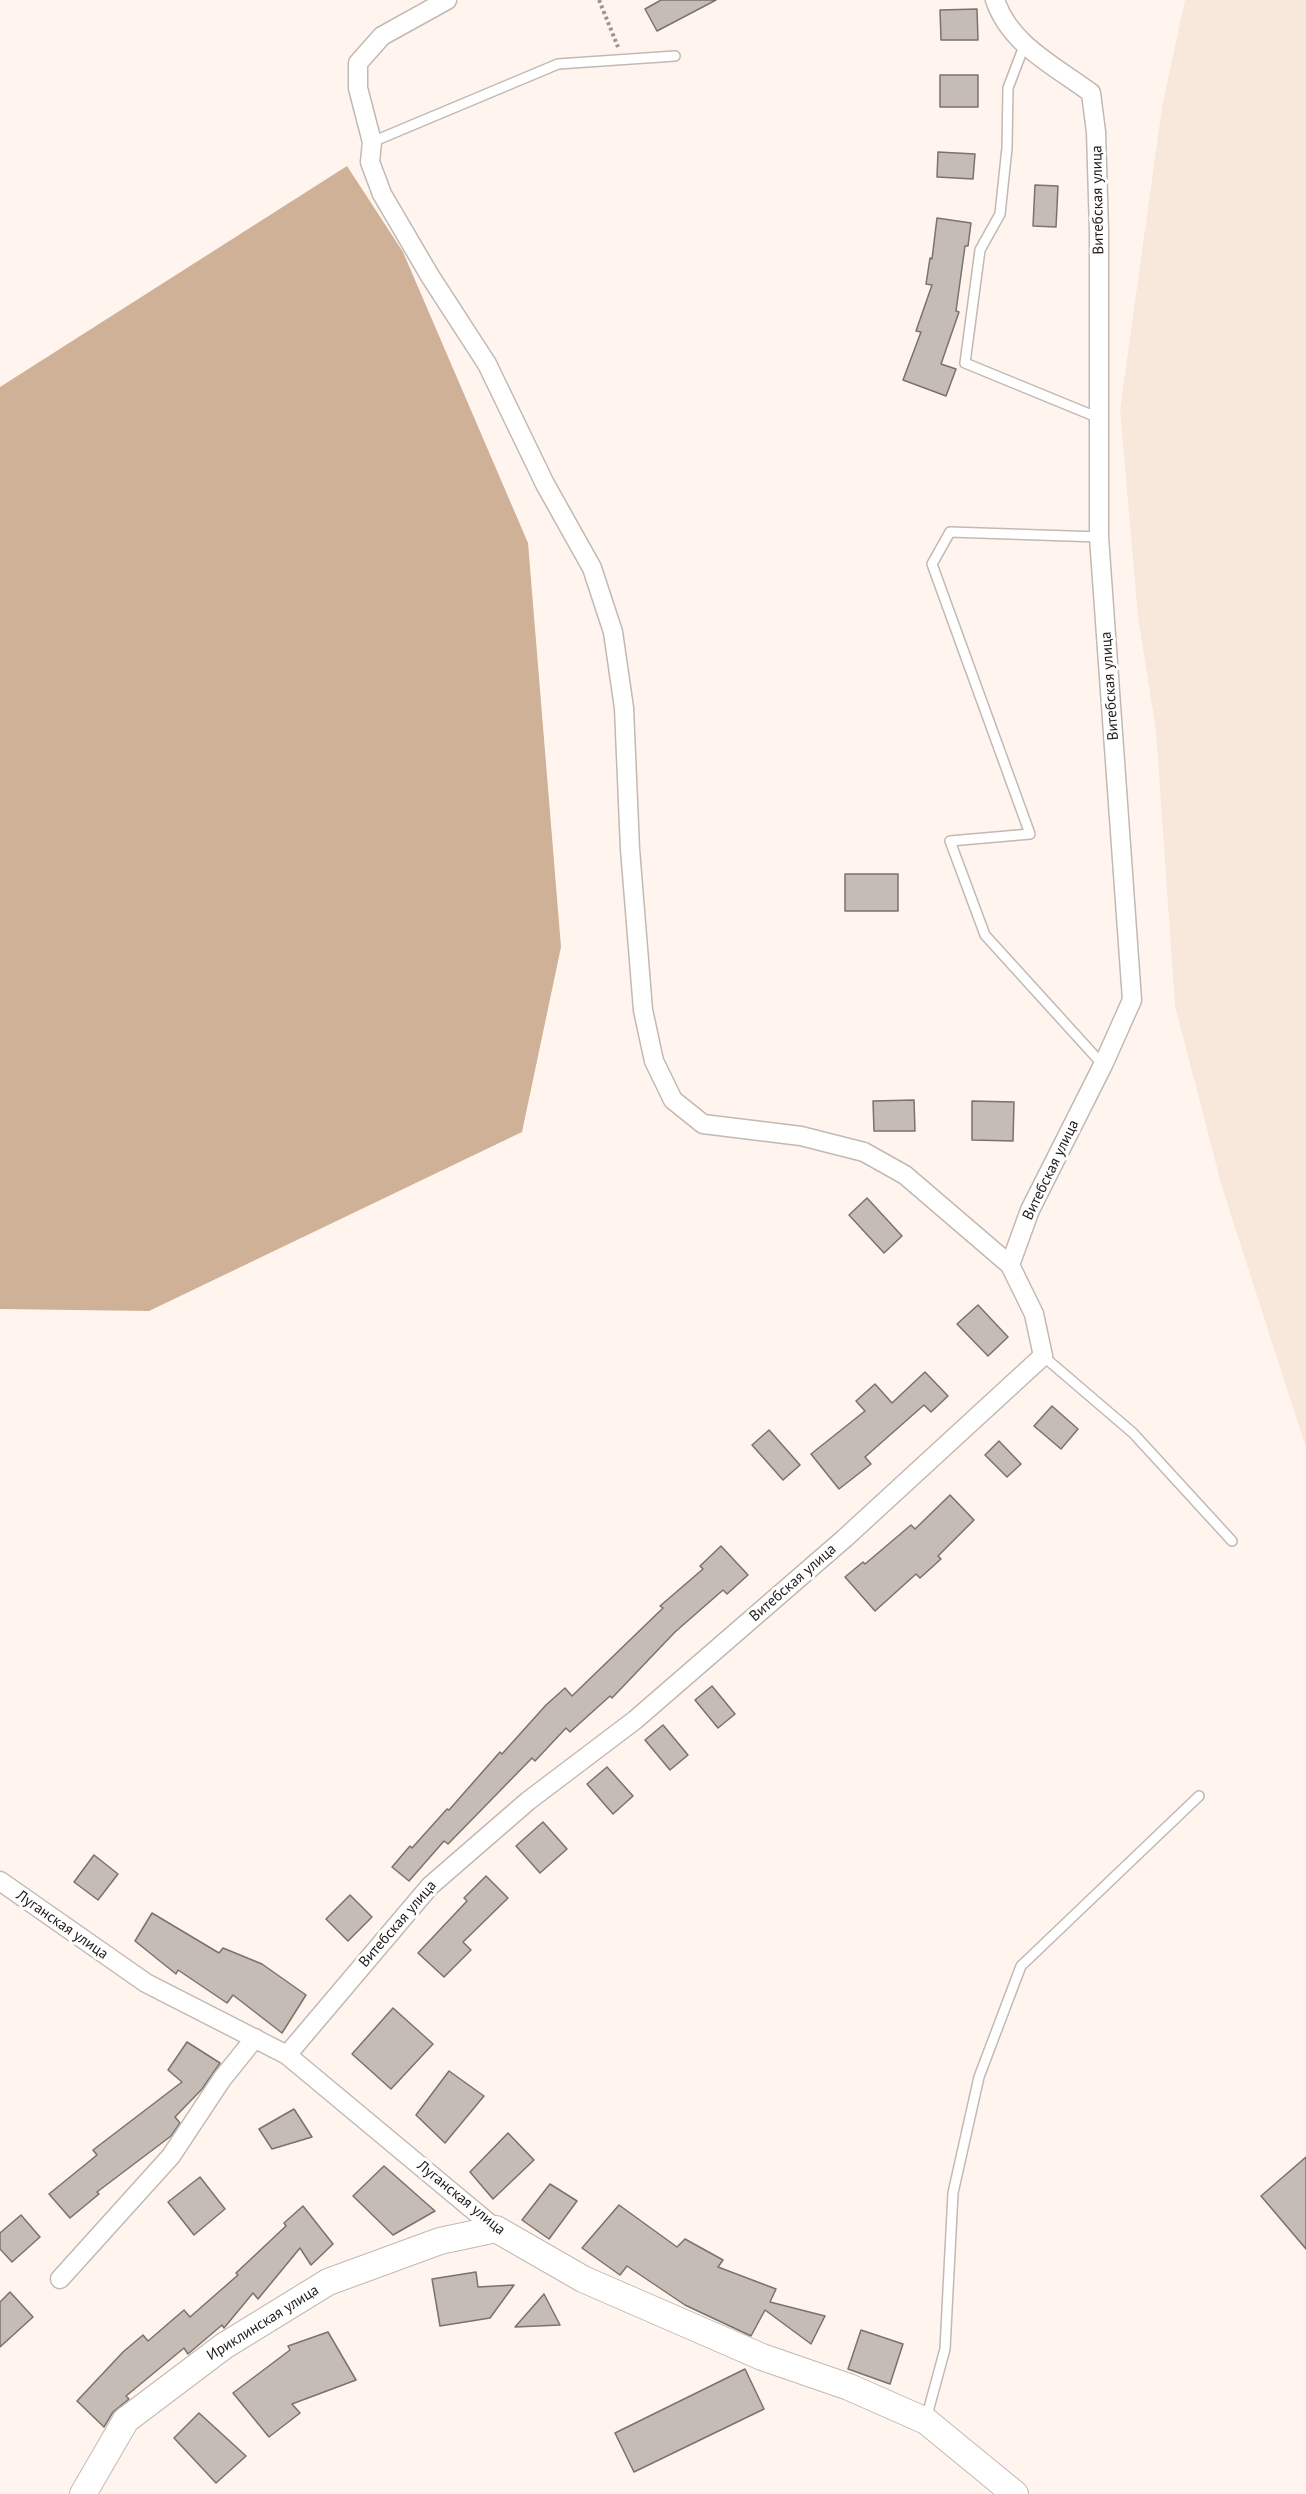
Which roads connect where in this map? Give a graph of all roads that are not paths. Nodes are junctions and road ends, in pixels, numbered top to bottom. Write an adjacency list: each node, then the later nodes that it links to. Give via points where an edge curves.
1 (447, 0): 5 (street, via 382,36 358,63 358,87)
2 (995, 0): 3 (street, Витебская улица, via 999,12)
3 (1024, 46): 6 (street, Витебская улица, via 1091,93 1099,231); 6 (lane, via 1008,88 1000,214 980,250 965,363)
4 (675, 57): 5 (lane, via 558,64)
5 (372, 142): 9 (street, via 370,162 382,194 487,364 545,484 592,568 613,632 624,708 643,1010 654,1061 673,1100 703,1124 801,1136 864,1152 905,1175)
6 (1100, 418): 7 (street, Витебская улица)
7 (1099, 537): 8 (street, Витебская улица, via 1132,1000); 8 (lane, via 950,532 932,564 1030,834 950,841 985,935)
8 (1103, 1065): 9 (street, Витебская улица, via 1030,1210)
9 (1010, 1265): 10 (street, via 1034,1314)
10 (1043, 1356): 11 (lane, via 1133,1433); 15 (street, Витебская улица, via 845,1538 634,1720 528,1801 430,1886)
11 (1232, 1541)
12 (1199, 1796): 18 (lane, via 1021,1966 980,2077 953,2193 945,2349)
13 (0, 1881): 14 (street, Луганская улица, via 146,1983)
14 (255, 2038): 15 (street, Луганская улица); 17 (street, via 222,2079 171,2156)
15 (286, 2055): 16 (street, Луганская улица)
16 (496, 2229): 18 (street, Луганская улица, via 583,2279 762,2357 849,2387); 19 (street, Ириклинская улица, via 440,2241 328,2282 224,2346 126,2420)
17 (60, 2279)
18 (926, 2421): 20 (street, Луганская улица)
19 (83, 2494)
20 (1015, 2494)

